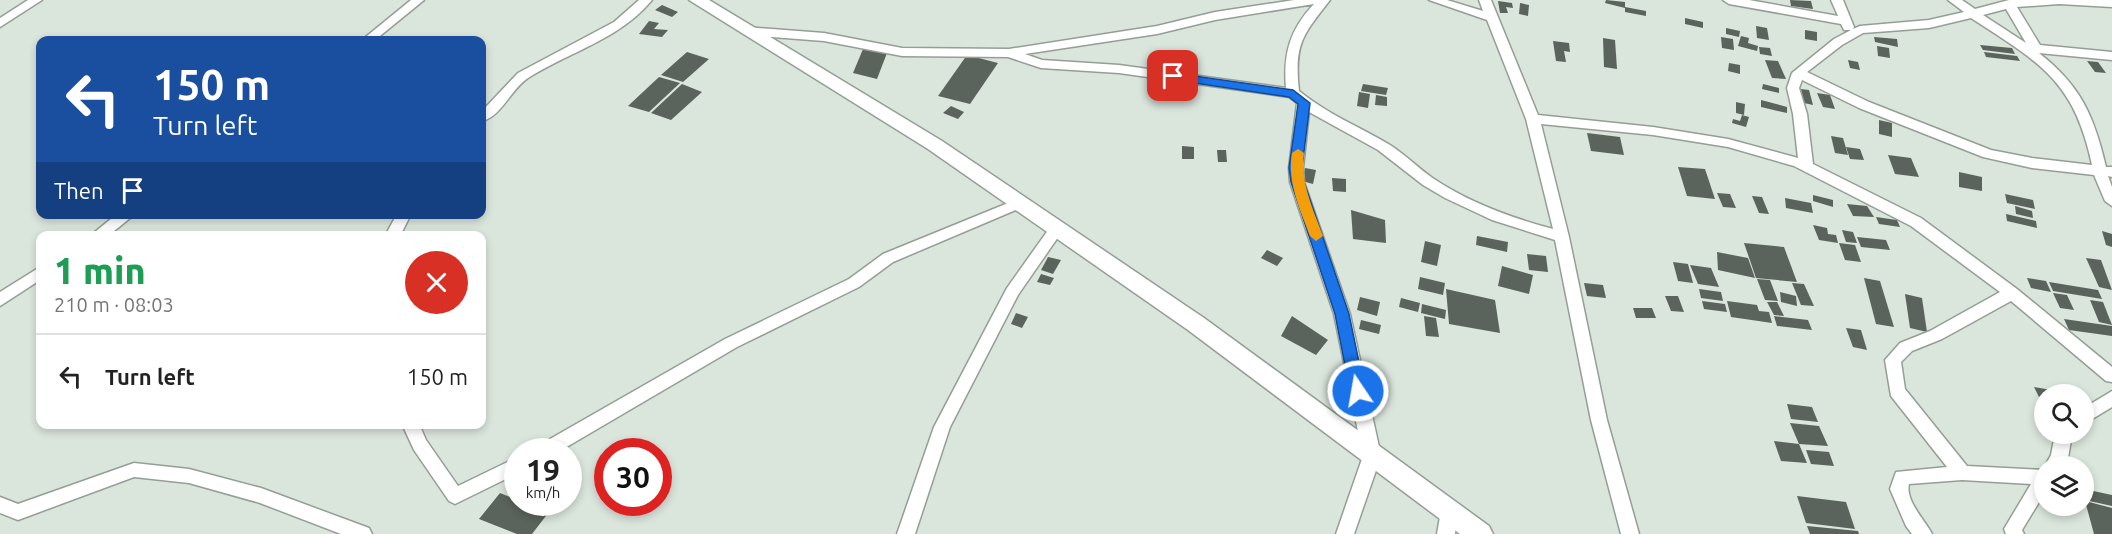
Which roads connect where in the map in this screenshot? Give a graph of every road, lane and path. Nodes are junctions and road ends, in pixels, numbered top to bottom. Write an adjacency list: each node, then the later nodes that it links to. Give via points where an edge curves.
1 (36, 0): 17 (street)
2 (418, 0): 20 (street)
3 (646, 0): 26 (street, via 618,25 522,76)
4 (1316, 0): 22 (street)
5 (1324, 0): 25 (street, via 1302,26 1292,48 1289,65)
6 (1435, 0): 15 (street)
7 (1485, 0): 15 (street)
8 (1730, 0): 16 (street)
9 (1837, 0): 16 (street)
10 (1954, 0): 14 (street)
11 (708, 3): 18 (street)
12 (2112, 3): 13 (street, via 2059,0)
13 (2009, 4): 14 (street); 21 (street)
14 (1970, 12): 19 (street, via 1929,24 1860,30); 21 (street)
15 (1491, 16): 27 (street)
16 (1845, 21): 19 (street)
17 (0, 23)
18 (746, 31): 22 (street, via 824,37 902,52); 31 (street, via 935,145)
19 (1851, 35): 24 (street)
20 (373, 36)
21 (2033, 48): 23 (street); 29 (street, via 2078,102)
22 (1009, 53): 25 (street, via 1041,64 1119,69)
23 (2112, 56)
24 (1798, 73): 28 (street, via 1793,88); 29 (street, via 1864,105 1988,154 2032,164)
25 (1298, 98): 35 (street, via 1385,148 1433,185 1469,205 1513,224); 44 (street, via 1297,182 1342,314)
26 (486, 114)
27 (1533, 119): 28 (street, via 1728,143); 35 (street)
28 (1806, 166): 37 (street, via 1916,222)
29 (2106, 171): 30 (street)
30 (2112, 201)
31 (1018, 204): 33 (street); 43 (street, via 888,258 854,283 731,343)
32 (121, 219): 34 (street)
33 (1056, 230): 44 (street, via 1196,324); 52 (street, via 1012,292 942,427)
34 (104, 231)
35 (1562, 237): 56 (street, via 1599,420)
36 (36, 276): 38 (street)
37 (2012, 293): 39 (street); 46 (street, via 1906,347 1893,360 1897,391)
38 (0, 300)
39 (2112, 376)
40 (2112, 398): 41 (street)
41 (2094, 410)
42 (412, 429): 45 (street, via 455,496)
43 (566, 438)
44 (1372, 456): 50 (street); 53 (street)
45 (504, 471)
46 (1962, 473): 47 (street); 57 (street, via 1902,477 1899,489 1911,520)
47 (2034, 477)
48 (2034, 494): 58 (street, via 2013,529)
49 (0, 505): 51 (street, via 18,512 134,470 189,476 261,496)
50 (1448, 511): 54 (street); 55 (street)
51 (363, 534)
52 (906, 534)
53 (1345, 534)
54 (1446, 534)
55 (1479, 534)
56 (1630, 534)
57 (1923, 534)
58 (2015, 534)

